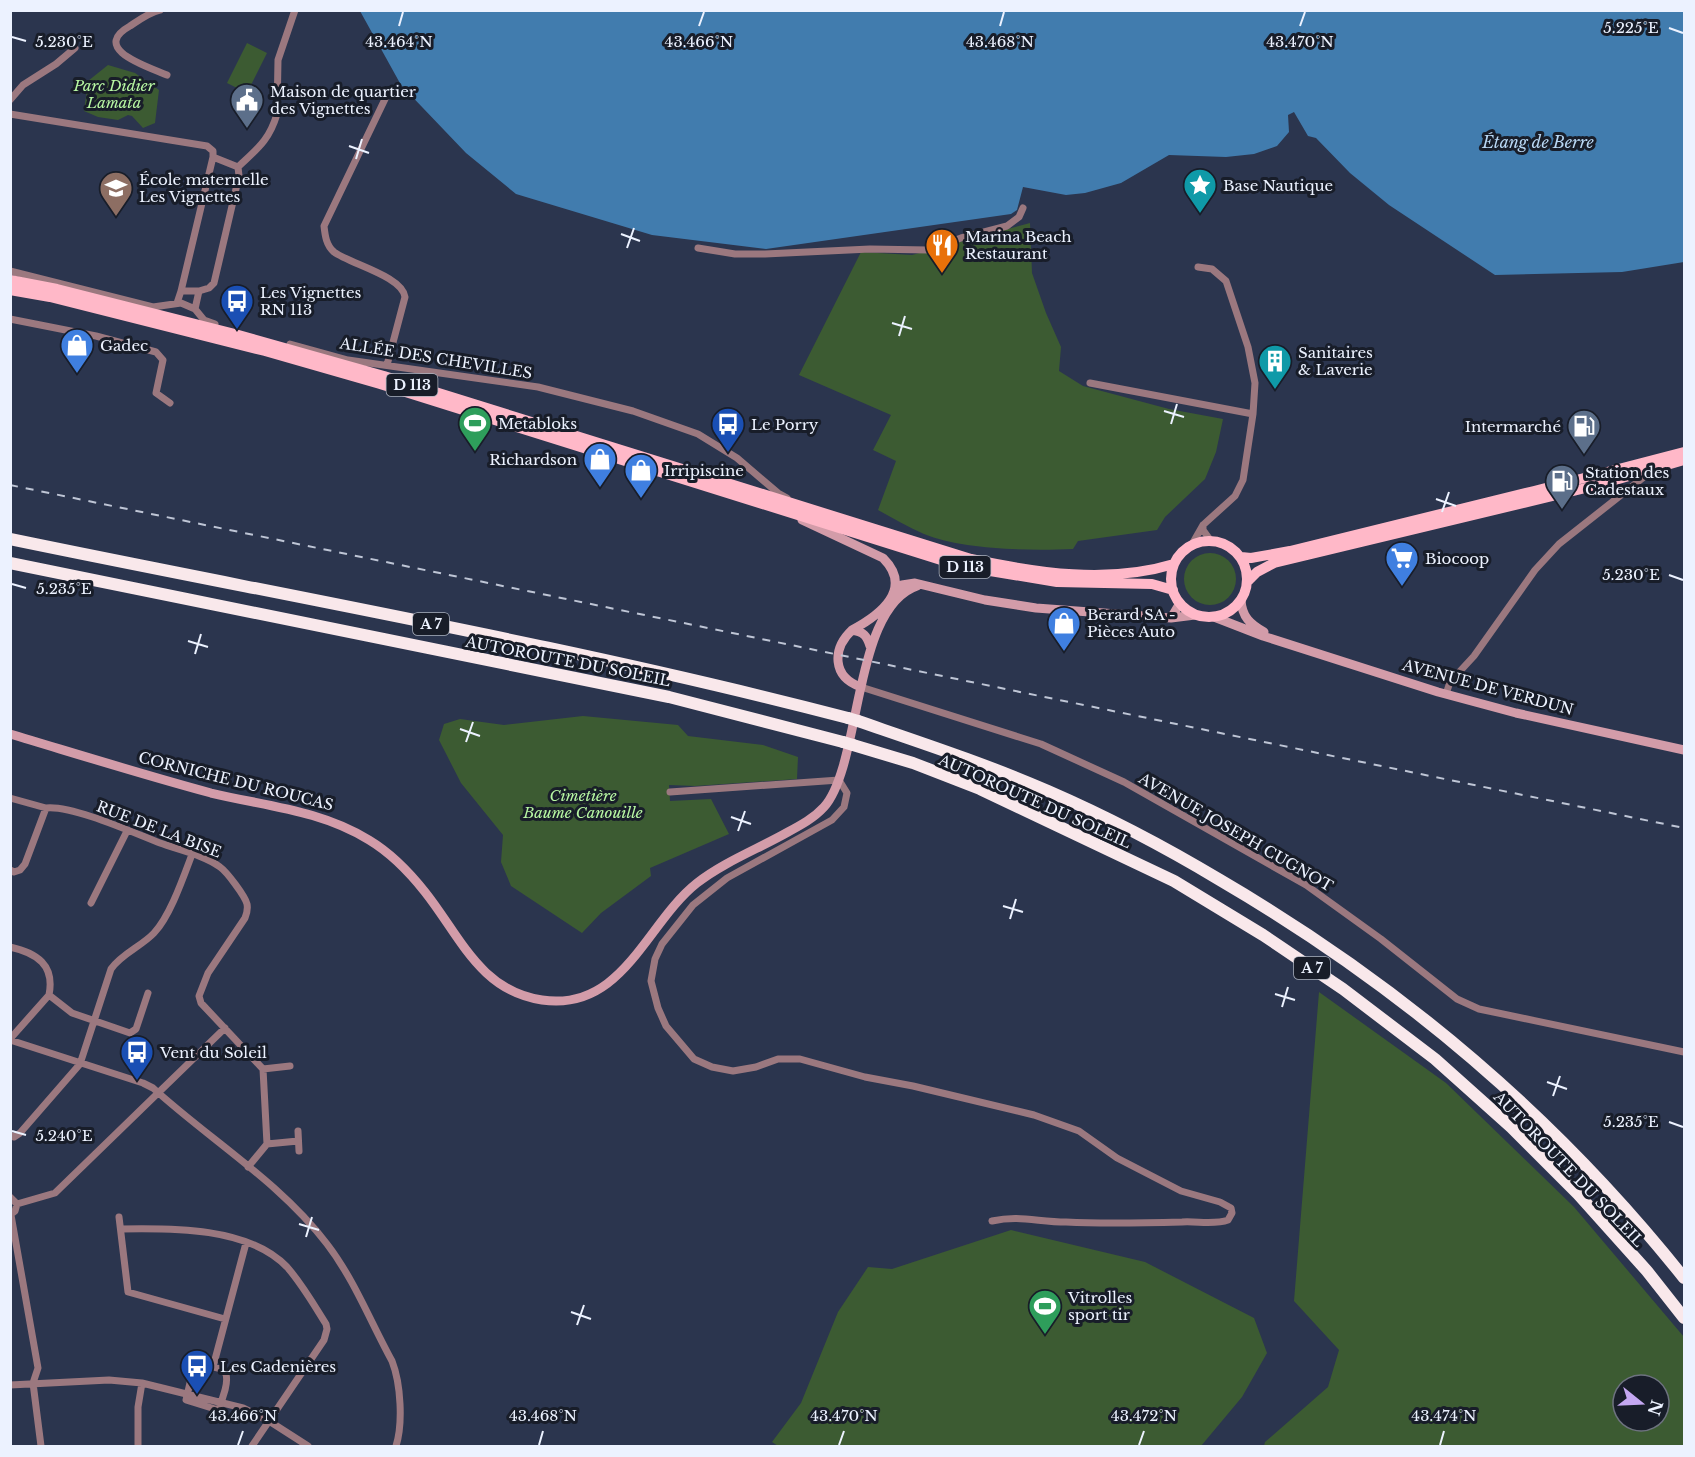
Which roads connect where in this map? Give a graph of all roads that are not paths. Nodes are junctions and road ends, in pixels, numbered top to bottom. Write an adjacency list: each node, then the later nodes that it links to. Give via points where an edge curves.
1 (160, 10): 4 (street, via 123,30 117,46 127,58)
2 (295, 10): 9 (street, via 278,60 275,123 259,149)
3 (75, 48): 6 (street, via 23,85)
4 (167, 75)
5 (386, 98): 21 (street, via 324,226 325,238 333,251 404,291)
6 (10, 100)
7 (10, 114): 8 (street, via 207,146)
8 (213, 156): 9 (street); 16 (street)
9 (238, 167): 17 (street, via 214,283)
10 (1023, 208): 11 (street, via 1007,226 928,250 765,255)
11 (698, 248)
12 (1198, 267): 24 (street, via 1212,269 1226,281 1234,300 1255,383)
13 (10, 271): 18 (street, ALLÉE DES CHEVILLES, via 153,307)
14 (10, 280): 29 (main road, D 113, via 235,334 384,376)
15 (10, 290): 28 (main road, D 113, via 357,377)
16 (181, 291): 17 (street); 18 (street)
17 (199, 291): 19 (street)
18 (177, 303): 19 (street, ALLÉE DES CHEVILLES)
19 (195, 309): 21 (street, ALLÉE DES CHEVILLES, via 211,323 348,360)
20 (10, 319): 23 (street, via 156,352 163,360 156,393)
21 (387, 365): 29 (street, ALLÉE DES CHEVILLES, via 538,387 633,411 698,434 737,458 778,493)
22 (1090, 383): 24 (street)
23 (170, 403)
24 (1253, 414): 30 (street, via 1243,480 1235,496)
25 (1684, 452): 34 (main road, via 1290,551)
26 (1684, 460): 27 (main road)
27 (1656, 468): 37 (main road, via 1274,563); 50 (street, via 1559,544 1450,682)
28 (764, 503): 39 (main road, via 883,558 895,575); 40 (main road, D 113, via 960,566 1057,582 1152,584)
29 (808, 508): 36 (main road, D 113, via 971,559 1048,572 1119,575)
30 (1203, 525): 32 (street); 33 (street)
31 (10, 539): 86 (highway, AUTOROUTE DU SOLEIL / A 7, via 691,679 853,720 955,754 1050,792 1166,848 1280,915 1371,977 1457,1044 1535,1114 1660,1247)
32 (1211, 541): 33 (main road); 34 (main road, via 1222,543)
33 (1191, 546): 36 (main road)
34 (1241, 557): 37 (main road)
35 (10, 563): 87 (highway, AUTOROUTE DU SOLEIL / A 7, via 669,697 848,743 980,789 1174,881 1343,989 1435,1059 1511,1126 1578,1194)
36 (1174, 564): 40 (main road)
37 (1247, 582): 41 (main road)
38 (922, 584): 39 (main road, via 909,583); 45 (main road, via 1036,608); 48 (main road, CORNICHE DU ROUCAS, via 900,596)
39 (895, 590): 46 (main road, via 878,614)
40 (1173, 590): 42 (main road)
41 (1241, 600): 44 (main road, via 1225,614); 47 (main road, via 1248,622)
42 (1180, 603): 43 (main road); 45 (main road)
43 (1195, 615): 44 (main road); 45 (main road)
44 (1214, 617): 47 (main road)
45 (1171, 618)
46 (852, 630): 48 (main road, via 864,633); 49 (main road, via 840,647 838,667 851,684)
47 (1287, 643): 50 (main road, AVENUE DE VERDUN)
48 (870, 646): 49 (main road, CORNICHE DU ROUCAS)
49 (861, 687): 53 (main road, CORNICHE DU ROUCAS); 68 (street, AVENUE JOSEPH CUGNOT, via 1041,744 1124,782 1306,885 1457,999 1479,1009)
50 (1446, 694): 52 (main road, AVENUE DE VERDUN)
51 (10, 734): 53 (main road, CORNICHE DU ROUCAS, via 163,780 337,822 371,841 399,864 424,891 473,960 494,980 518,994 544,1000 569,1000 592,993 613,980 694,885 808,821 824,808)
52 (1684, 750)
53 (839, 780): 54 (street); 83 (street, via 848,793 844,807 832,820 727,878 693,905 662,944 651,981 658,1008 666,1026 694,1059 712,1067 733,1071 778,1059 800,1059 1034,1114 1079,1131 1117,1158 1181,1191 1220,1202 1232,1213 1220,1223 1101,1224 1041,1222 1026,1217)
54 (670, 792)
55 (10, 798): 56 (street, RUE DE LA BISE)
56 (46, 808): 57 (street, RUE DE LA BISE, via 87,815); 60 (street, via 24,866 14,872)
57 (128, 831): 59 (street, RUE DE LA BISE); 61 (street)
58 (196, 844): 59 (street)
59 (192, 854): 65 (street, via 162,923 138,948 114,965); 66 (street, RUE DE LA BISE, via 222,868 248,905 245,918 208,974 199,996)
60 (10, 870)
61 (91, 903)
62 (10, 947): 64 (street, via 32,953 42,962 50,978)
63 (148, 993): 65 (street, via 133,1033)
64 (48, 996): 65 (street, via 72,1013); 67 (street)
65 (93, 1021): 69 (street)
66 (225, 1028): 71 (street); 72 (street)
67 (10, 1040): 69 (street)
68 (1684, 1052)
69 (80, 1064): 72 (street, via 143,1083); 74 (street, via 20,1133)
70 (290, 1066): 71 (street)
71 (263, 1069): 76 (street)
72 (158, 1093): 78 (street); 80 (street, via 55,1193)
73 (298, 1131): 75 (street)
74 (10, 1135)
75 (298, 1141): 76 (street); 77 (street)
76 (267, 1144): 78 (street)
77 (299, 1151)
78 (248, 1167): 100 (street, via 285,1198 322,1238 353,1287 397,1378 400,1427)
79 (10, 1197): 80 (street)
80 (17, 1204): 81 (street)
81 (11, 1215): 90 (street, via 38,1368)
82 (119, 1217): 84 (street)
83 (993, 1221)
84 (121, 1230): 85 (street, via 202,1231); 88 (street, via 128,1292)
85 (246, 1243): 88 (street); 95 (street, via 288,1268 327,1329 324,1340)
86 (1684, 1278)
87 (1684, 1318)
88 (225, 1319): 89 (street)
89 (213, 1367): 93 (street, via 196,1366); 94 (street, via 226,1374)
90 (33, 1383): 91 (street); 92 (street); 96 (street)
91 (142, 1383): 93 (street); 97 (street)
92 (10, 1385)
93 (187, 1393): 94 (street, via 186,1400 208,1408 218,1409)
94 (221, 1401): 95 (street)
95 (269, 1421): 98 (street); 99 (street)
96 (41, 1446)
97 (138, 1446)
98 (252, 1446)
99 (308, 1446)
100 (396, 1446)

